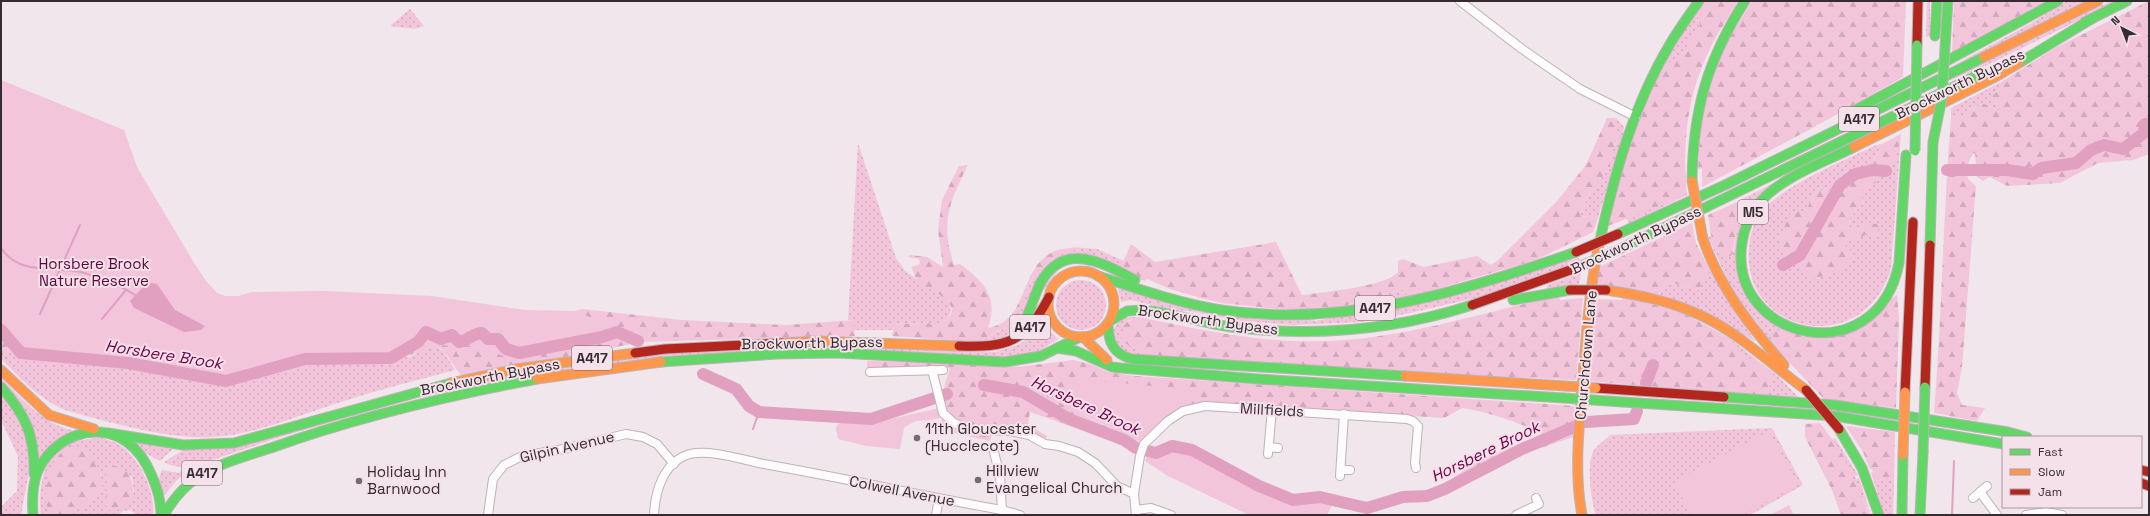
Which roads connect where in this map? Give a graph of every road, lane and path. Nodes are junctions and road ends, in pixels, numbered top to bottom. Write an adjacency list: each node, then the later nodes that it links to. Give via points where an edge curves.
1 (1460, 1): 11 (street, via 1522,49 1580,89)
2 (1699, 1): 11 (main road, Churchdown Lane, via 1664,54)
3 (1745, 1): 33 (main road, bridge, via 1723,36 1701,89 1692,140 1692,181 1703,238 1714,269 1737,310)
4 (1918, 1): 13 (main road, M5, bridge, via 1915,99)
5 (1937, 1): 12 (main road, bridge)
6 (1948, 1): 12 (main road, bridge, via 1942,98)
7 (2058, 1): 14 (main road, via 2001,34 1871,101)
8 (2098, 1): 14 (main road, Brockworth Bypass / A417)
9 (2127, 1): 10 (main road, Brockworth Bypass / A417)
10 (2093, 18): 13 (main road, M5, via 1997,76 1795,177 1766,197 1756,208 1746,227 1740,258 1744,278 1752,296 1770,317 1795,330 1814,334 1833,333 1857,325 1882,304 1893,285 1900,253); 20 (main road, Brockworth Bypass / A417, bridge, via 1620,249 1519,290)
11 (1636, 117): 61 (main road, Churchdown Lane, via 1612,190 1593,274 1580,420 1579,488)
12 (1933, 142): 64 (main road, bridge)
13 (1910, 153): 15 (main road, M5)
14 (1725, 185): 19 (main road, Brockworth Bypass / A417, bridge, via 1576,252 1521,273 1431,299 1314,316 1238,312)
15 (1913, 189)
16 (1913, 212): 63 (main road, bridge)
17 (1098, 276): 18 (main road, via 1086,271 1068,274 1054,285); 19 (main road, Brockworth Bypass / A417); 21 (main road, via 1106,282 1112,296 1113,311)
18 (1049, 297): 22 (main road, via 1048,306 1055,324 1071,336); 23 (main road, Brockworth Bypass / A417, via 1029,328 1016,339)
19 (1168, 297): 23 (main road, A417, via 1095,260 1082,257 1069,260 1047,274 1039,285 1025,320 1017,332)
20 (1447, 313): 21 (main road, Brockworth Bypass / A417, via 1391,324 1318,332 1243,328 1139,309 1127,310); 33 (main road, bridge, via 1570,290 1606,290 1648,296 1703,316 1738,337)
21 (1109, 322): 22 (main road, via 1097,333); 25 (main road, via 1109,344 1124,358)
22 (1082, 337): 24 (main road, Brockworth Bypass / A417); 26 (main road, via 1105,359)
23 (1001, 345): 36 (main road, Brockworth Bypass / A417, via 983,348 817,341 665,349 516,369 440,385 256,438 221,445 179,444)
24 (1056, 348): 26 (main road, via 1082,353 1112,367); 54 (main road, Brockworth Bypass / A417, via 1036,357 1008,362 897,355 730,356 645,363 523,381 435,399 351,421 209,469 186,484)
25 (1259, 367): 31 (main road); 37 (main road, bridge, via 1835,405)
26 (1121, 368): 31 (main road)
27 (1, 370): 36 (main road, A417, via 50,415)
28 (932, 370): 29 (street); 30 (street); 46 (street, via 943,413 954,423 968,429 1010,430 1029,435 1045,444 1078,452 1095,463 1117,486)
29 (943, 370)
30 (870, 372)
31 (1258, 379): 38 (main road, bridge, via 1835,416)
32 (1, 387): 45 (main road, via 22,411 31,432 35,452)
33 (1806, 390): 62 (main road, bridge, via 1839,429 1862,468)
34 (1272, 409): 35 (street, Millfields); 40 (street, via 1269,451); 46 (street, Millfields, via 1205,406 1183,411 1168,421 1144,444)
35 (1344, 414): 42 (street, Millfields, via 1413,421 1418,426); 43 (street, via 1341,473)
36 (106, 432): 45 (main road, via 76,435 54,447 39,468); 53 (main road, via 128,443 142,457 155,484)
37 (2023, 436)
38 (2002, 444)
39 (993, 448): 49 (street, via 1000,476)
40 (1278, 448)
41 (674, 464): 47 (street, Colwell Avenue, via 688,454 697,453 785,465); 55 (street, Gilpin Avenue, via 657,444 643,437 626,434 522,456 508,462 493,479); 56 (street, via 663,476 656,497)
42 (1416, 468)
43 (1350, 470)
44 (1987, 486): 65 (street, via 1977,495)
45 (32, 492): 51 (main road); 52 (main road)
46 (1134, 494): 50 (street, Millfields)
47 (939, 498): 49 (street, Colwell Avenue); 57 (street)
48 (1536, 498): 60 (street, via 1539,504)
49 (1002, 510): 58 (street, Colwell Avenue)
50 (1136, 512): 59 (street, via 1151,508)
51 (27, 515)
52 (33, 515)
53 (161, 515)
54 (164, 515)
55 (488, 515)
56 (654, 515)
57 (936, 515)
58 (1020, 515)
59 (1171, 515)
60 (1516, 515)
61 (1582, 515)
62 (1879, 515)
63 (1902, 515)
64 (1920, 515)
65 (1997, 515)
66 (2026, 515): 67 (street, via 2046,512)
67 (2062, 515)

